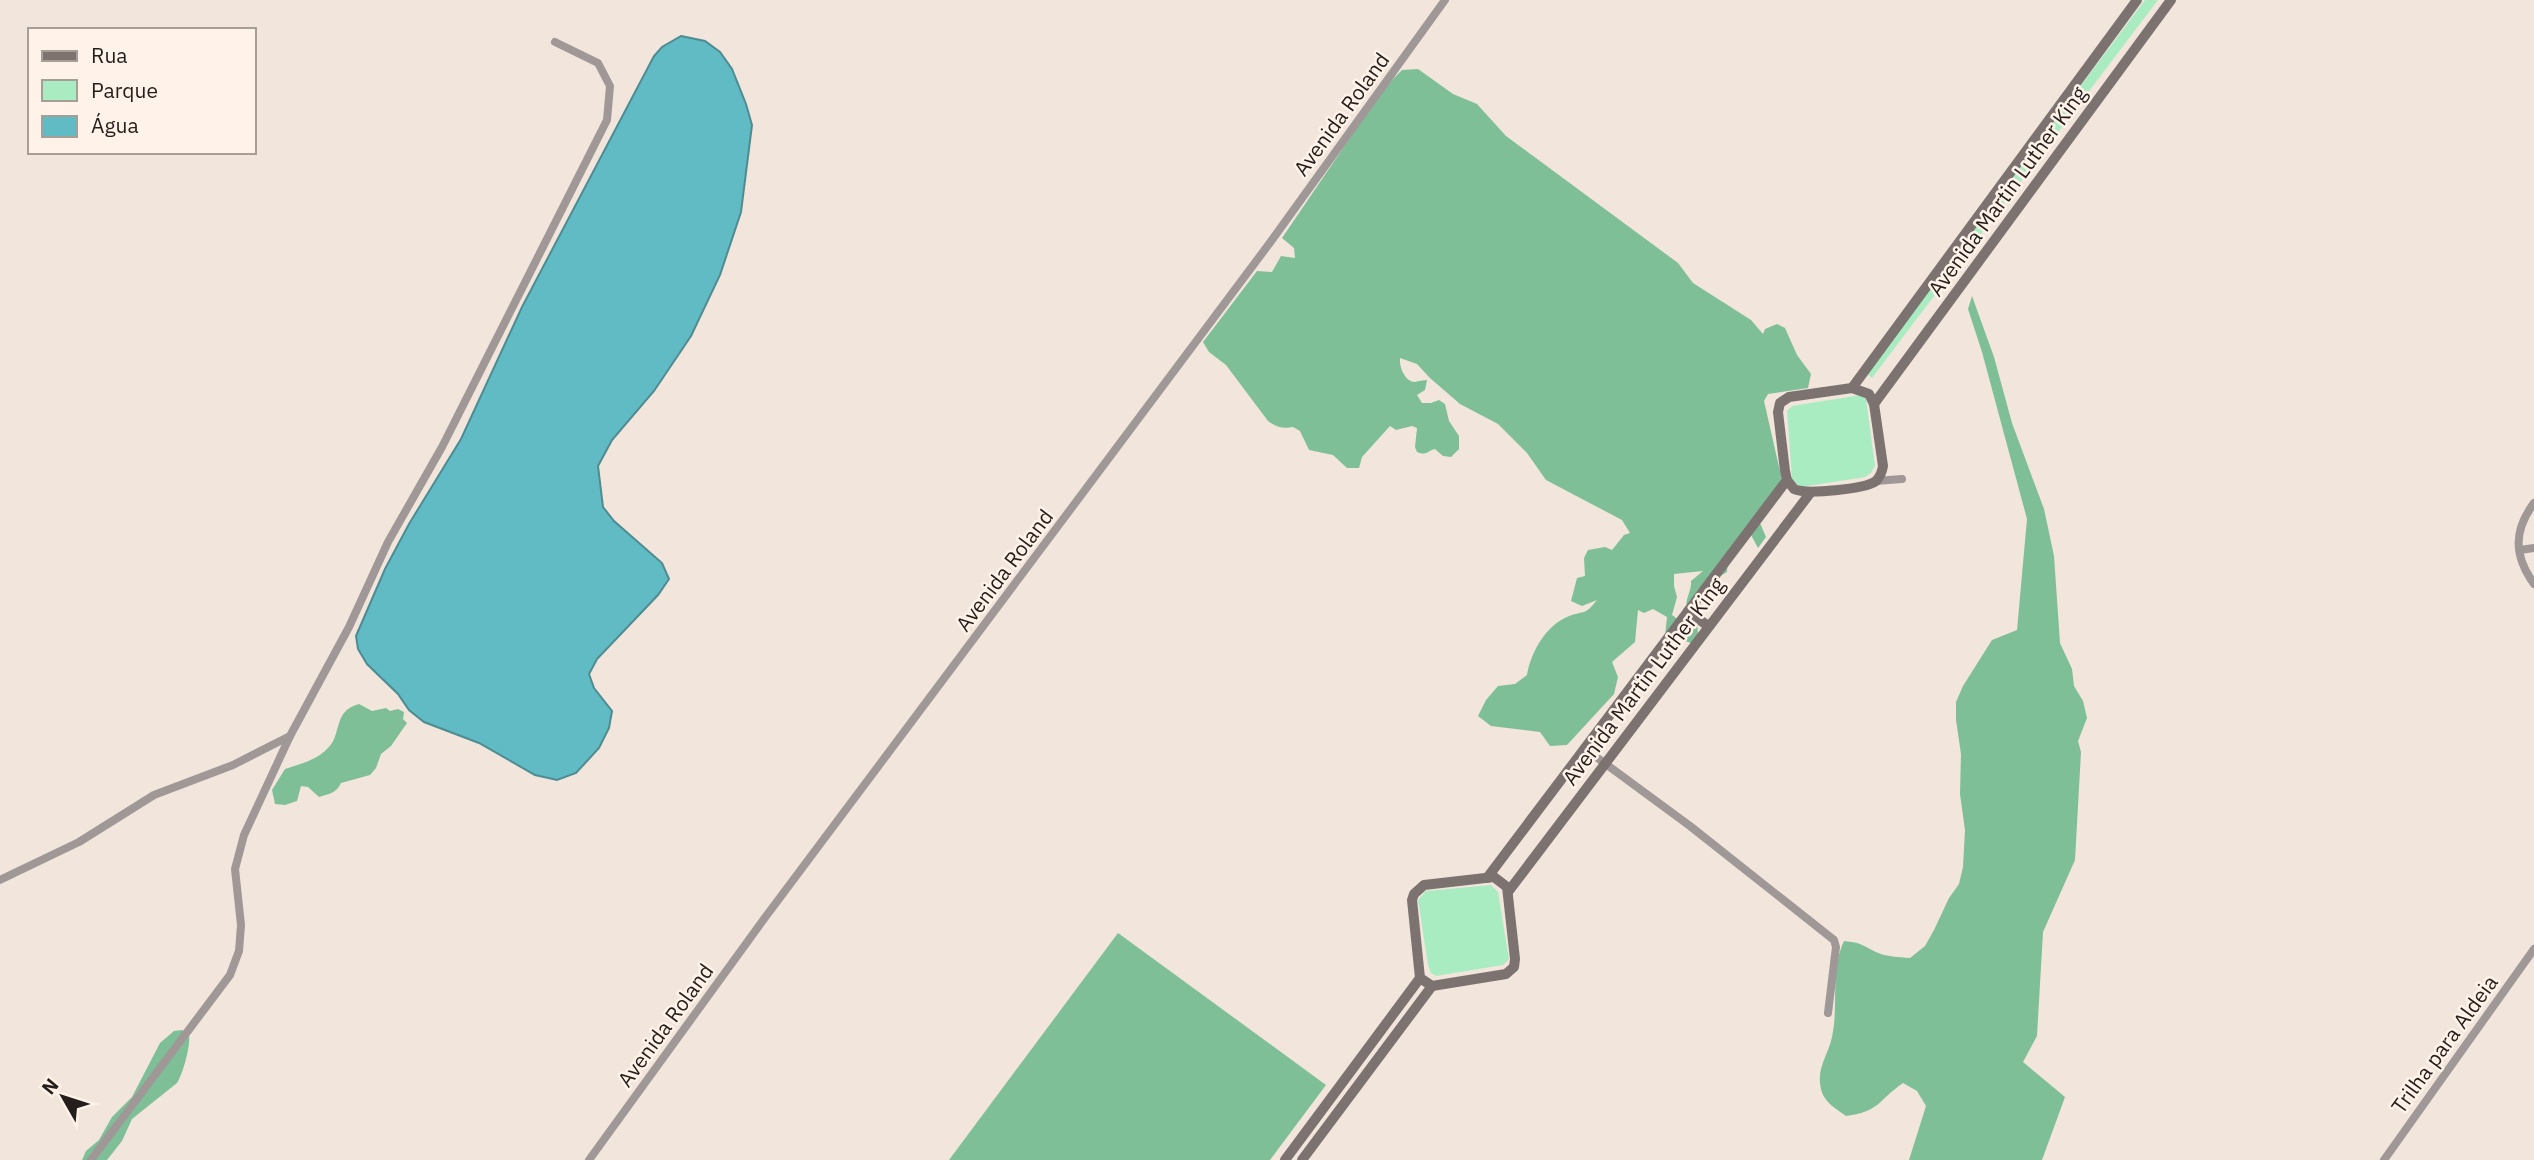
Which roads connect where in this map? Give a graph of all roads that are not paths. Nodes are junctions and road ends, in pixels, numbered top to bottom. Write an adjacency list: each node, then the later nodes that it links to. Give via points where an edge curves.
1 (1445, 0): 28 (street, Avenida Roland)
2 (2137, 0): 5 (main road, Avenida Martin Luther King)
3 (2171, 0): 6 (main road, Avenida Martin Luther King)
4 (555, 42): 17 (street, via 598,63 610,86 607,120)
5 (1852, 388): 6 (main road, via 1868,394); 8 (main road, via 1789,397 1780,403)
6 (1874, 404): 9 (main road, via 1883,466)
7 (1902, 479): 9 (street)
8 (1787, 480): 10 (main road, via 1794,489); 15 (main road, Avenida Martin Luther King)
9 (1876, 481): 10 (main road)
10 (1811, 492): 16 (main road, Avenida Martin Luther King)
11 (2534, 503): 13 (street, via 2518,532)
12 (2534, 548): 13 (street)
13 (2519, 550): 14 (street, via 2523,569)
14 (2534, 584)
15 (1688, 611): 16 (main road); 18 (main road, Avenida Martin Luther King)
16 (1708, 626): 19 (main road, Avenida Martin Luther King)
17 (290, 736): 21 (street, via 211,775 154,795 79,842); 27 (street, via 244,835 235,869 242,925 230,975)
18 (1584, 748): 19 (street); 20 (main road, Avenida Martin Luther King)
19 (1605, 764): 22 (main road, Avenida Martin Luther King); 26 (street, via 1834,940)
20 (1488, 878): 22 (main road, via 1500,881); 24 (main road, via 1424,885 1414,894)
21 (0, 880)
22 (1508, 892): 25 (main road, via 1514,967 1507,974)
23 (2534, 949): 31 (street, Trilha para Aldeia)
24 (1420, 978): 25 (main road); 29 (main road)
25 (1432, 986): 30 (main road)
26 (1828, 1013)
27 (91, 1160)
28 (589, 1160)
29 (1285, 1160)
30 (1302, 1160)
31 (2384, 1160)

